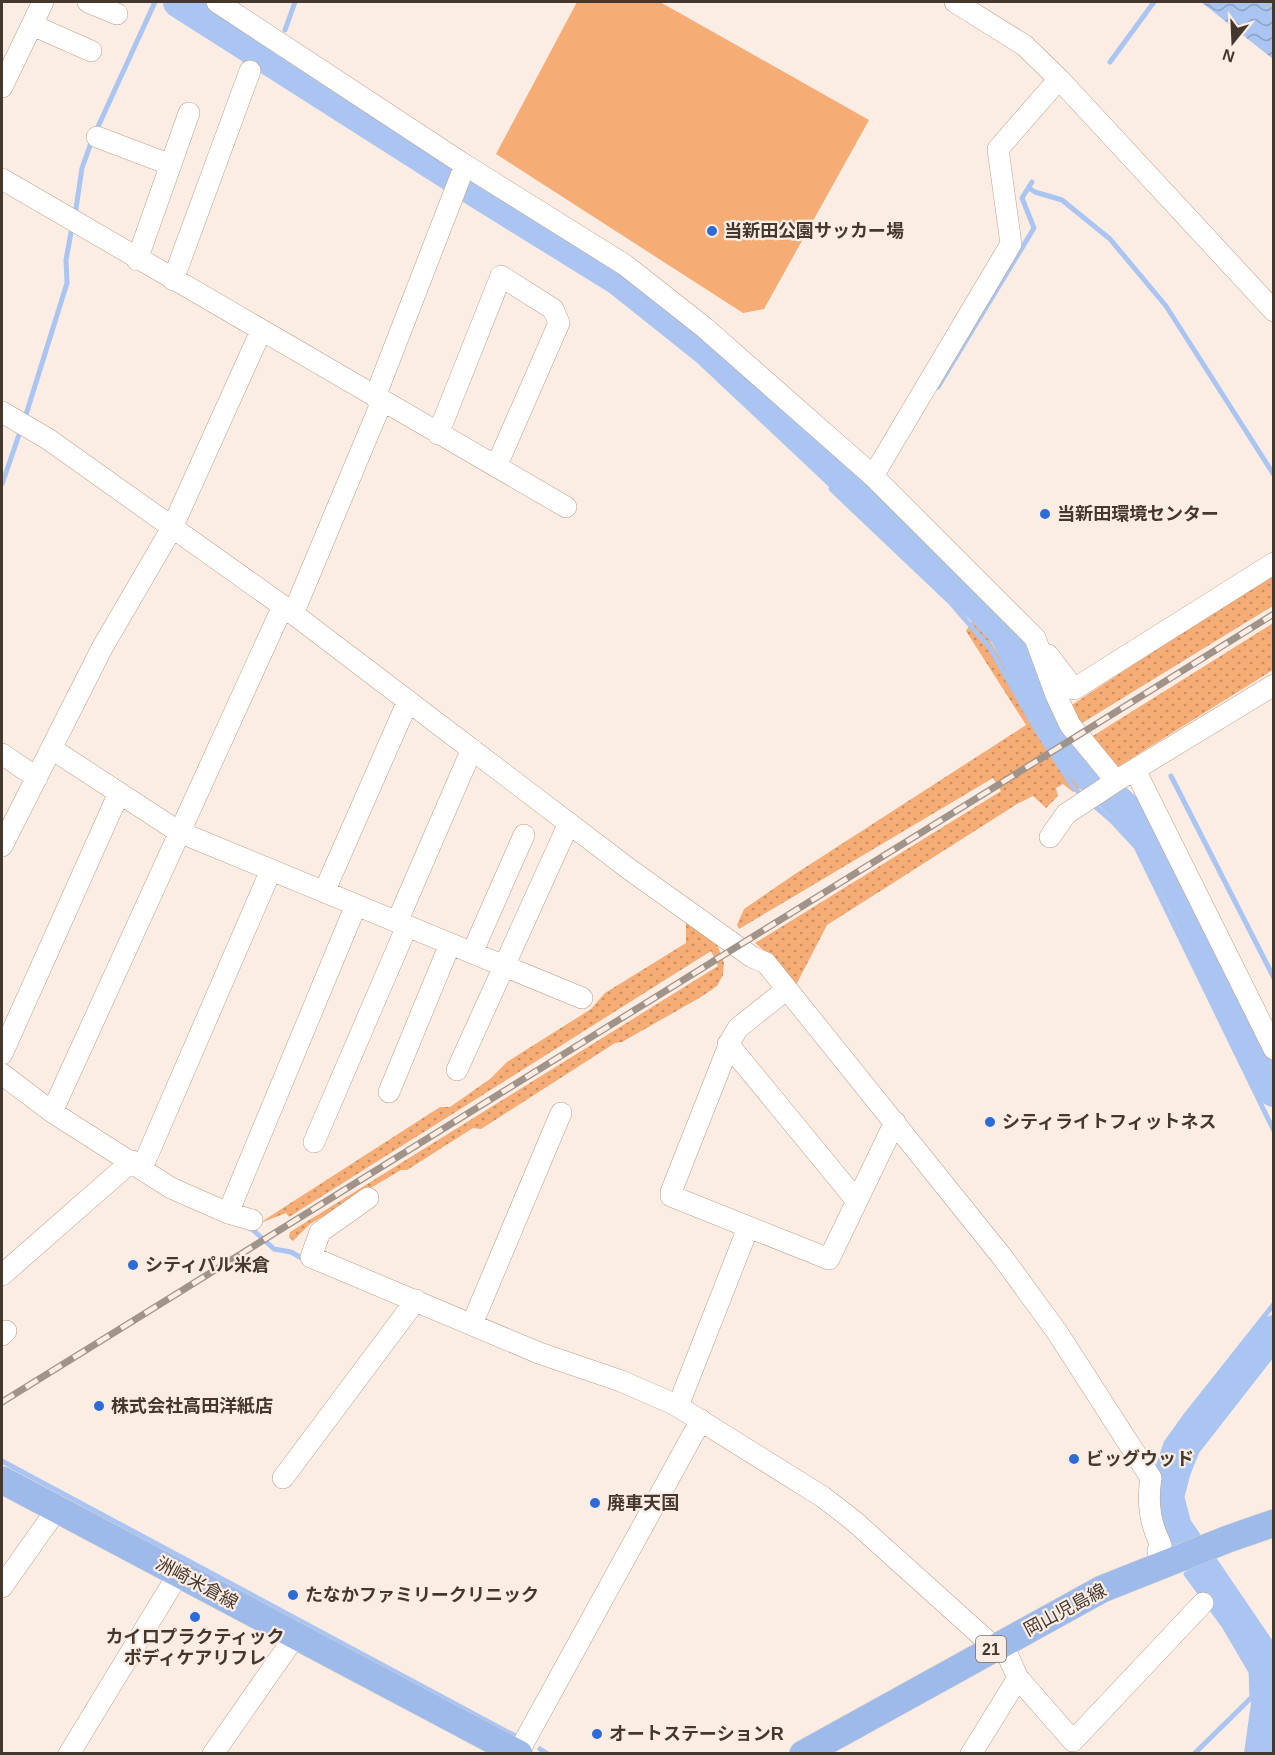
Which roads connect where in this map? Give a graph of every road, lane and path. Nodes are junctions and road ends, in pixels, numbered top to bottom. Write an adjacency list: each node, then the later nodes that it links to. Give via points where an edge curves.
1 (43, 2): 7 (street)
2 (88, 2): 6 (street)
3 (217, 2): 5 (street)
4 (955, 2): 10 (street, via 1024,45)
5 (249, 10): 15 (street)
6 (117, 14)
7 (32, 25): 8 (street); 11 (street)
8 (92, 51)
9 (250, 71): 18 (street)
10 (1059, 79): 19 (street); 25 (street, via 998,149 1011,244)
11 (2, 87)
12 (189, 113): 14 (street)
13 (97, 137): 14 (street)
14 (171, 165): 17 (street)
15 (461, 175): 21 (street); 25 (street, via 625,265 705,328)
16 (2, 179): 17 (street)
17 (137, 260): 18 (street)
18 (173, 280): 20 (street)
19 (1274, 311)
20 (261, 331): 21 (street); 27 (street)
21 (378, 399): 23 (street); 29 (street)
22 (2, 412): 27 (street, via 24,423)
23 (438, 434): 24 (street); 24 (street, via 501,276 553,309 559,323)
24 (496, 467): 26 (street)
25 (878, 481): 30 (street)
26 (566, 507)
27 (172, 528): 29 (street); 33 (street, via 102,648)
28 (1274, 563): 30 (street, via 1074,689)
29 (288, 610): 32 (street); 41 (street)
30 (1035, 638): 38 (street, via 1071,725)
31 (1274, 685): 36 (street)
32 (408, 701): 34 (street); 46 (street)
33 (52, 749): 37 (street); 39 (street)
34 (472, 749): 40 (street); 48 (street)
35 (2, 754): 37 (street)
36 (1135, 770): 38 (street); 55 (street)
37 (37, 778): 44 (street)
38 (1114, 782): 43 (street, via 1066,814)
39 (119, 793): 41 (street); 56 (street)
40 (569, 823): 51 (street); 52 (street, via 752,957 766,963)
41 (179, 832): 45 (street); 60 (street)
42 (524, 835): 50 (street)
43 (1050, 837)
44 (2, 846)
45 (271, 870): 46 (street); 64 (street)
46 (324, 892): 47 (street)
47 (356, 905): 48 (street); 67 (street)
48 (402, 924): 49 (street); 63 (street)
49 (450, 944): 50 (street); 59 (street)
50 (472, 953): 51 (street)
51 (504, 967): 53 (street); 57 (street)
52 (787, 989): 54 (street, via 738,1028); 62 (street)
53 (582, 998)
54 (728, 1044): 66 (street); 69 (street, via 671,1196)
55 (1274, 1049)
56 (2, 1054)
57 (457, 1070)
58 (2, 1074): 60 (street)
59 (389, 1092)
60 (52, 1112): 64 (street)
61 (561, 1113): 72 (street)
62 (895, 1122): 66 (street); 79 (street, via 1057,1332 1151,1478 1150,1510 1153,1530 1161,1545 1158,1551)
63 (314, 1142)
64 (137, 1165): 67 (street, via 171,1188); 70 (street)
65 (368, 1198): 71 (street, via 320,1232 311,1257)
66 (857, 1201): 69 (street, via 829,1259)
67 (228, 1212): 68 (street)
68 (252, 1220)
69 (748, 1228): 73 (street)
70 (2, 1275)
71 (413, 1305): 72 (street); 75 (street)
72 (472, 1324): 73 (street)
73 (678, 1406): 74 (street)
74 (698, 1425): 84 (street, via 831,1503); 86 (street)
75 (284, 1478)
76 (2, 1480): 77 (main road, 洲崎米倉線)
77 (57, 1509): 80 (main road, 洲崎米倉線); 81 (street)
78 (1274, 1523): 79 (main road, 岡山児島線 / 21)
79 (1185, 1557): 84 (main road, 岡山児島線 / 21, via 1102,1589)
80 (178, 1573): 83 (main road, 洲崎米倉線); 87 (street)
81 (2, 1587)
82 (1203, 1603): 85 (street, via 1073,1741)
83 (296, 1635): 86 (main road, 洲崎米倉線); 88 (street)
84 (998, 1645): 85 (street); 89 (main road, 岡山児島線 / 21)
85 (1016, 1681): 90 (street)
86 (518, 1753)
87 (69, 1754)
88 (213, 1754)
89 (803, 1754)
90 (971, 1754)

